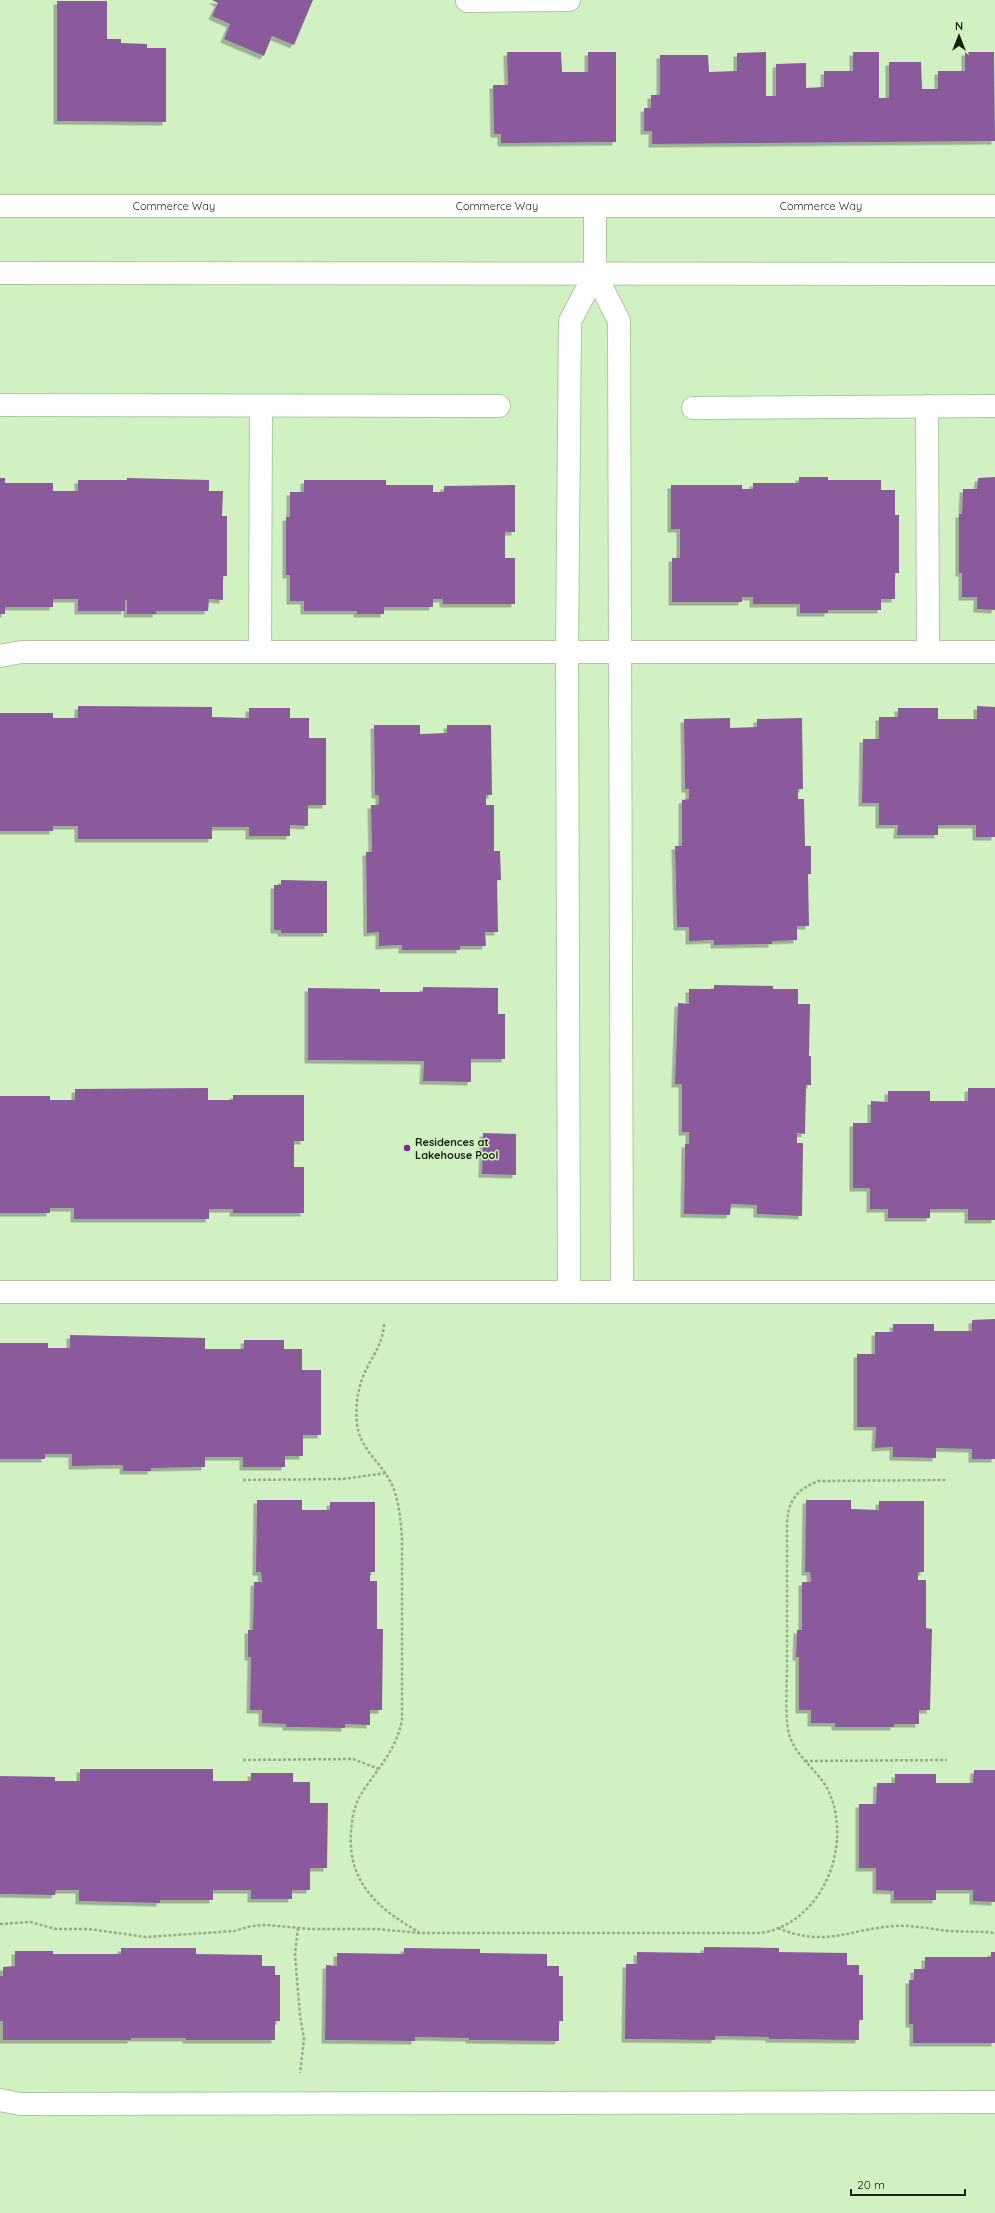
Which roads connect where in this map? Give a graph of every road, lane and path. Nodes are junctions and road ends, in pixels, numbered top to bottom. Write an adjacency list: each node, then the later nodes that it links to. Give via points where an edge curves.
1 (569, 0): 2 (street)
2 (467, 1)
3 (0, 206): 4 (street, Commerce Way)
4 (595, 206): 5 (street, Commerce Way); 7 (street)
5 (995, 206)
6 (0, 273): 7 (street)
7 (595, 274): 8 (street); 16 (street, via 570,321); 17 (street, via 619,321)
8 (995, 274)
9 (0, 404): 10 (street)
10 (261, 406): 11 (street); 15 (street)
11 (499, 406)
12 (927, 406): 13 (street); 14 (street); 18 (street)
13 (995, 406)
14 (693, 408)
15 (260, 652): 16 (street); 20 (street, via 21,652)
16 (567, 652): 17 (street); 22 (street)
17 (619, 652): 18 (street); 23 (street)
18 (928, 652): 19 (street)
19 (995, 652)
20 (0, 656)
21 (0, 1292): 22 (street)
22 (568, 1292): 23 (street)
23 (622, 1292): 24 (street)
24 (995, 1292)
25 (384, 1323): 26 (path, via 382,1341 360,1383 356,1416 363,1442)
26 (386, 1473): 27 (path, via 343,1479); 32 (path, via 394,1490 401,1528 402,1720 396,1743)
27 (243, 1480)
28 (946, 1480): 31 (path, via 818,1482 805,1487 794,1496 789,1505 786,1711 791,1741)
29 (242, 1760): 32 (path, via 353,1759)
30 (947, 1760): 31 (path)
31 (805, 1761): 35 (path, via 821,1779 832,1799 836,1820 835,1856 815,1900 797,1918)
32 (379, 1769): 36 (path, via 362,1792 354,1809 350,1841 352,1863 362,1884 379,1904)
33 (0, 1924): 34 (path, via 30,1922 56,1930 89,1930 146,1937 231,1932 251,1926 267,1925)
34 (298, 1928): 36 (path, via 377,1929); 38 (path, via 295,1959 304,2039)
35 (778, 1928): 36 (path, via 760,1933); 37 (path, via 794,1935 819,1938 894,1926)
36 (420, 1933)
37 (995, 1933)
38 (300, 2074)
39 (0, 2100): 40 (street, via 20,2104)
40 (995, 2102)

